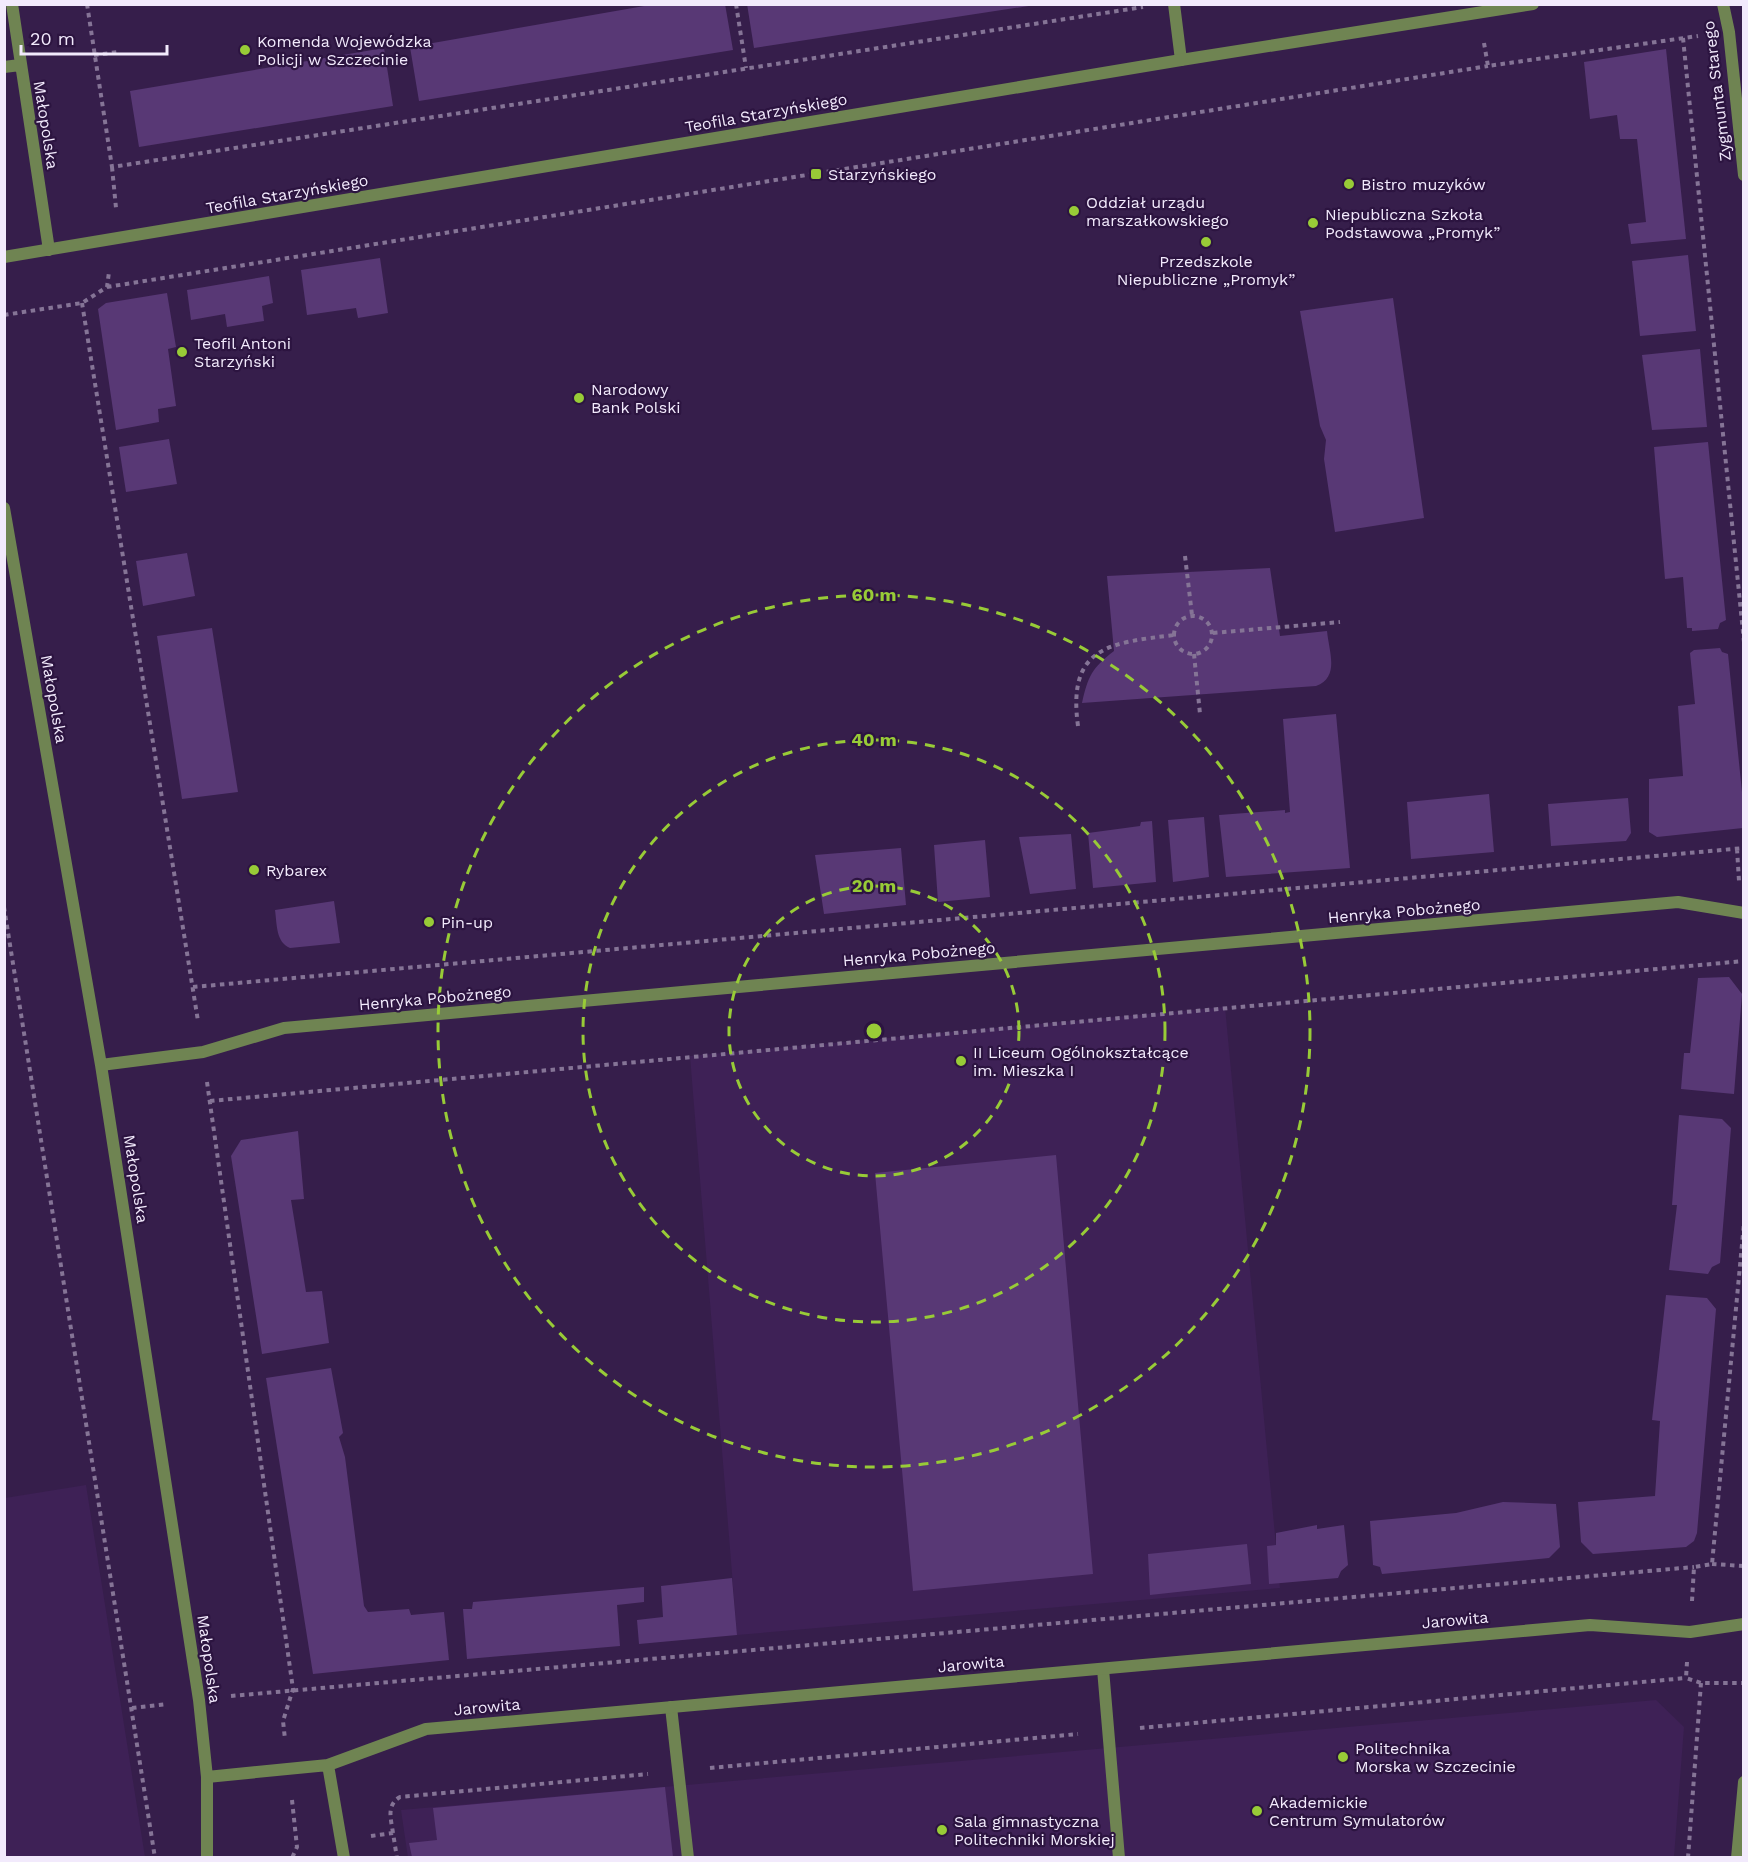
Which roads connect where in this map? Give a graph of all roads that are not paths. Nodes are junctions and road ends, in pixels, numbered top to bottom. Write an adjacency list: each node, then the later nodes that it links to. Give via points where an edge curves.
1 (12, 4): 6 (street, Małopolska)
2 (1173, 4): 5 (street)
3 (1533, 4): 5 (street, Teofila Starzyńskiego)
4 (1723, 4): 8 (street, Zygmunta Starego)
5 (1181, 60): 9 (street, Teofila Starzyńskiego)
6 (20, 64): 7 (street); 9 (street, Małopolska)
7 (4, 67)
8 (1743, 175)
9 (49, 250): 10 (street, Teofila Starzyńskiego)
10 (4, 257)
11 (4, 508): 13 (street, Małopolska)
12 (1743, 913): 13 (street, Henryka Pobożnego, via 1678,902 416,1016 284,1029 203,1052)
13 (101, 1065): 18 (street, Małopolska, via 199,1700)
14 (1743, 1624): 15 (street, Jarowita, via 1690,1632 1590,1625)
15 (1103, 1669): 16 (street, Jarowita); 23 (street)
16 (671, 1707): 17 (street, Jarowita, via 426,1730); 22 (street)
17 (328, 1765): 18 (street, Jarowita); 21 (street)
18 (207, 1778): 20 (street, Małopolska)
19 (1743, 1782): 24 (street)
20 (207, 1857)
21 (344, 1857)
22 (688, 1857)
23 (1119, 1857)
24 (1737, 1857)

